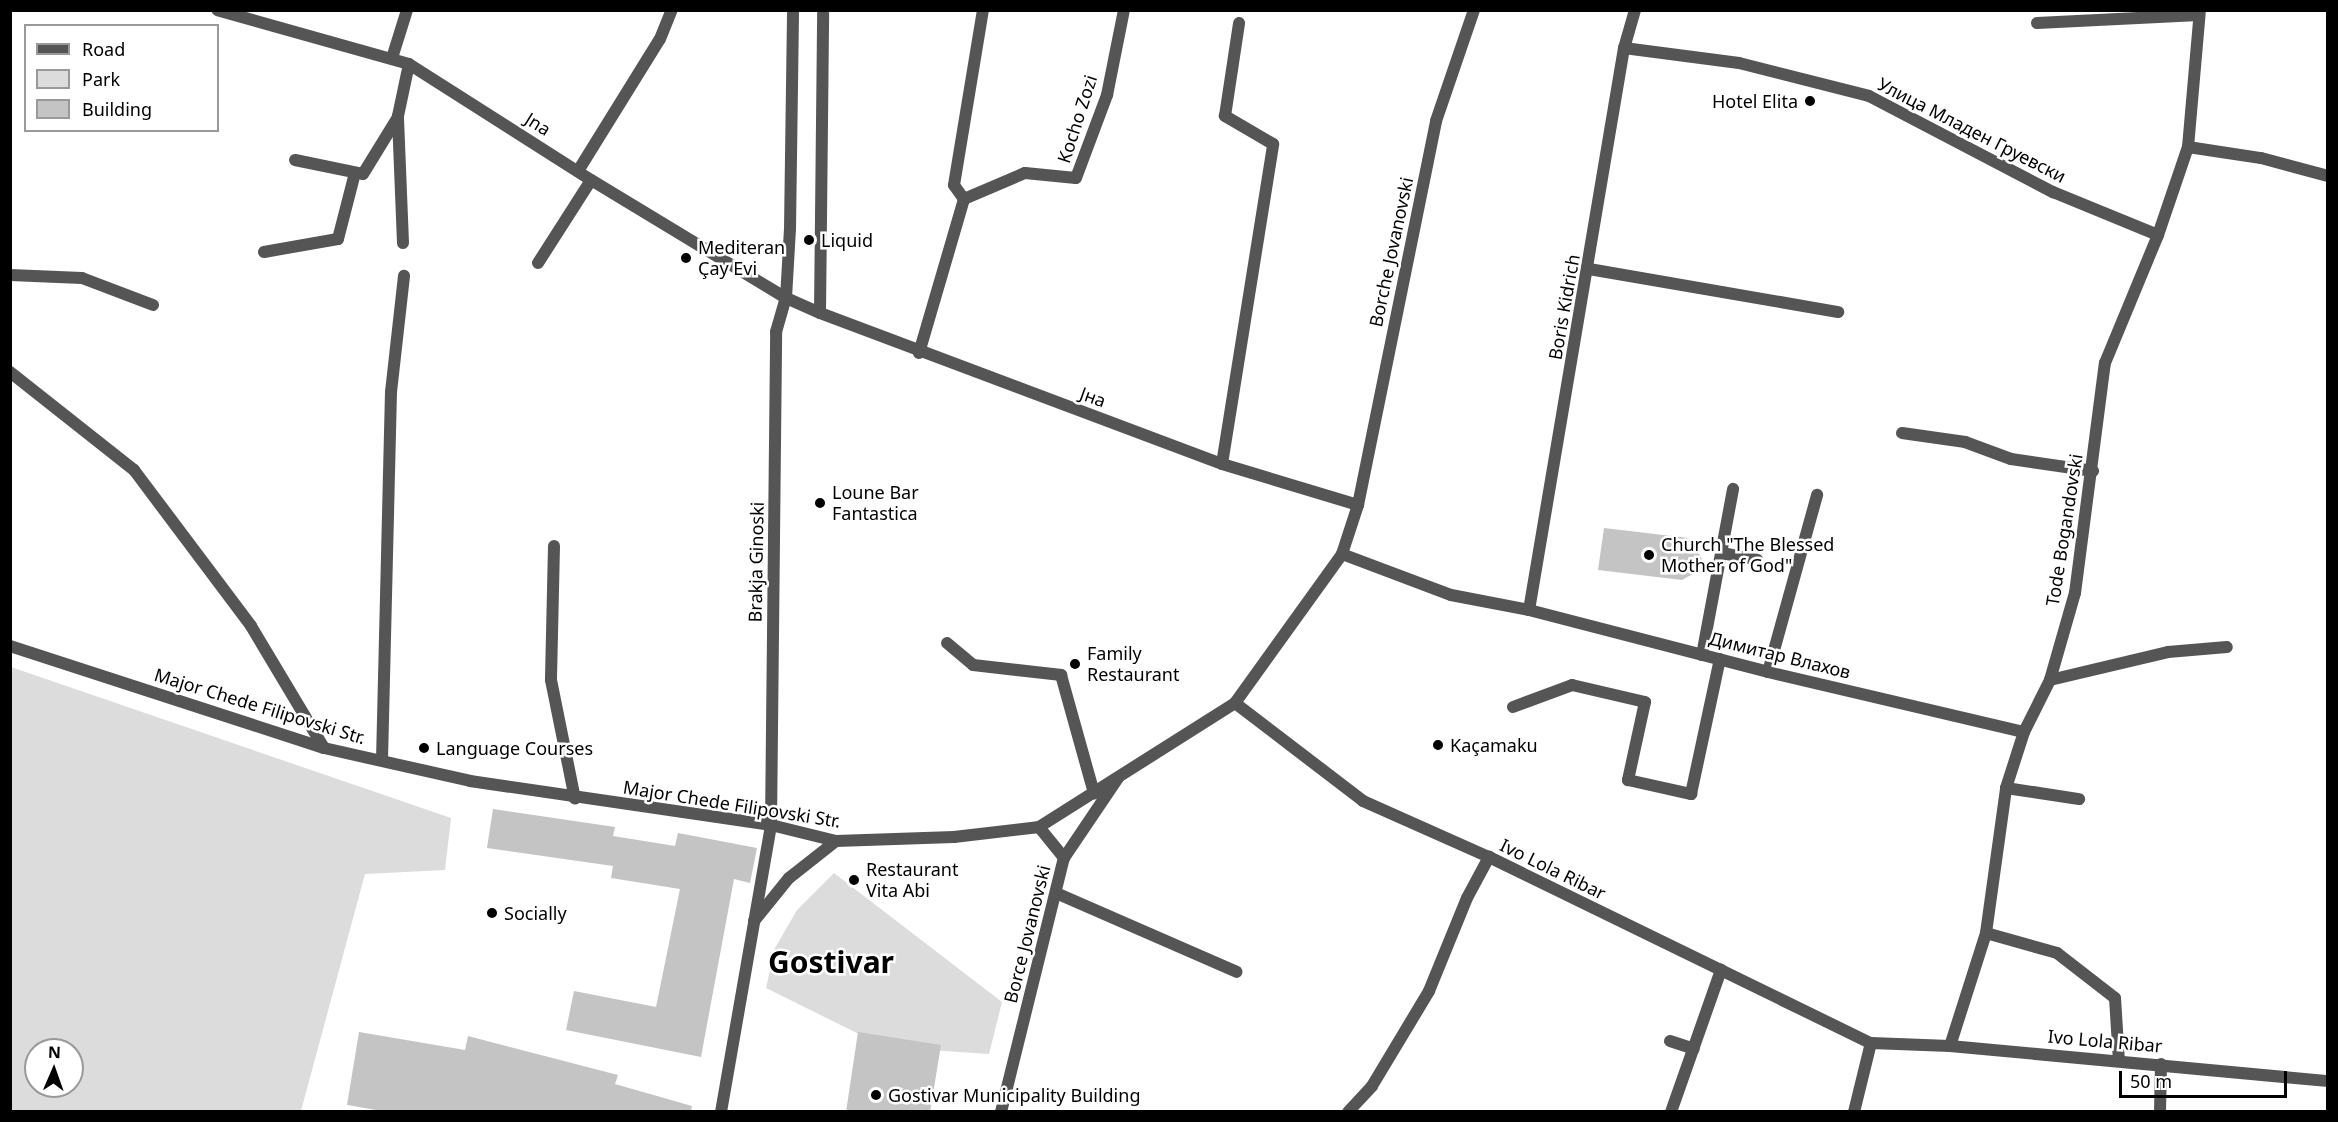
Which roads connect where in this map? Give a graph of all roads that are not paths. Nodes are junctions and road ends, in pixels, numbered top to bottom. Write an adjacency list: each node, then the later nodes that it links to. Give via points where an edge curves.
1 (217, 10): 11 (street, Jna)
2 (407, 10): 15 (street)
3 (672, 10): 20 (street, via 660,39)
4 (793, 10): 32 (street, Brakja Ginoski)
5 (823, 10): 35 (street)
6 (983, 10): 24 (street, via 954,185)
7 (1124, 10): 24 (street, Kocho Zozi, via 1107,95 1076,178 1025,173)
8 (1474, 10): 43 (street, Borche Jovanovski, via 1436,121)
9 (1635, 10): 14 (street, Boris Kidrich)
10 (2200, 13): 13 (street); 18 (street, Tode Bogandovski)
11 (253, 15): 15 (street, Jna)
12 (1239, 23): 39 (street, via 1225,116 1273,144)
13 (2037, 23)
14 (1624, 48): 25 (street, Улица Младен Груевски, via 1739,63 1869,96 2052,192); 29 (street, Boris Kidrich)
15 (392, 57): 16 (street, Jna)
16 (409, 64): 17 (street); 20 (street, Jna)
17 (398, 116): 21 (street, via 363,174); 26 (street)
18 (2188, 147): 22 (street, via 2261,158); 25 (street, Tode Bogandovski)
19 (295, 160): 21 (street)
20 (578, 171): 23 (street, Jna)
21 (355, 173): 27 (street, via 338,239)
22 (2328, 176)
23 (591, 180): 28 (street); 32 (street, Jna)
24 (964, 199): 36 (street)
25 (2158, 235): 40 (street, Tode Bogandovski, via 2105,363)
26 (403, 243)
27 (264, 252)
28 (538, 263)
29 (1589, 269): 34 (street); 48 (street, Boris Kidrich)
30 (10, 275): 33 (street, via 82,278)
31 (404, 276): 60 (street, via 391,392)
32 (786, 298): 35 (street, Jna); 66 (street, Brakja Ginoski, via 776,332)
33 (153, 305)
34 (1838, 312)
35 (820, 313): 36 (street, Јна)
36 (919, 353): 39 (street, Јна)
37 (10, 372): 59 (street, via 134,470 251,626)
38 (1902, 433): 40 (street, via 1965,442 2011,459)
39 (1222, 464): 43 (street, Јна)
40 (2093, 471): 55 (street, Tode Bogandovski, via 2075,593)
41 (1733, 489): 45 (street)
42 (1817, 495): 54 (street)
43 (1358, 505): 46 (street, Major Chede Filipovski Str.)
44 (554, 546): 64 (street, via 551,680)
45 (1722, 553): 47 (street); 52 (street)
46 (1342, 554): 48 (street, Димитар Влахов, via 1451,595); 56 (street, Major Chede Filipovski Str.)
47 (1757, 560)
48 (1529, 610): 52 (street, Димитар Влахов)
49 (947, 643): 63 (street, via 973,664 1061,675)
50 (10, 646): 59 (street, Major Chede Filipovski Str.)
51 (2227, 647): 55 (street, via 2168,652)
52 (1702, 655): 53 (street, Димитар Влахов)
53 (1720, 659): 54 (street, Димитар Влахов); 57 (street, via 1692,794 1628,780 1645,702 1572,686)
54 (1768, 672): 58 (street, Димитар Влахов)
55 (2050, 680): 58 (street, Tode Bogandovski)
56 (1235, 702): 61 (street, Major Chede Filipovski Str.); 69 (street, Ivo Lola Ribar, via 1363,801)
57 (1513, 707)
58 (2024, 732): 62 (street, Tode Bogandovski)
59 (324, 748): 60 (street, Major Chede Filipovski Str.)
60 (382, 760): 64 (street, Major Chede Filipovski Str., via 470,781)
61 (1118, 778): 63 (street, Major Chede Filipovski Str.); 70 (street, Borce Jovanovski)
62 (2006, 788): 65 (street); 73 (street, Tode Bogandovski)
63 (1094, 793): 67 (street, Major Chede Filipovski Str.)
64 (575, 799): 66 (street, Major Chede Filipovski Str.)
65 (2079, 799)
66 (771, 825): 68 (street, Major Chede Filipovski Str.); 72 (street, Brakja Ginoski)
67 (1039, 826): 68 (street, Major Chede Filipovski Str., via 954,837); 70 (street)
68 (836, 841): 72 (street, via 789,878)
69 (1489, 857): 74 (street, Ivo Lola Ribar); 85 (street, via 1467,898 1429,991 1372,1086)
70 (1064, 858): 71 (street, Borce Jovanovski)
71 (1056, 892): 75 (street); 84 (street, Borce Jovanovski)
72 (753, 922): 83 (street, Brakja Ginoski)
73 (1986, 933): 78 (street, Tode Bogandovski); 80 (street, via 2057,953 2115,998)
74 (1721, 970): 77 (street, Ivo Lola Ribar); 79 (street)
75 (1237, 972)
76 (1670, 1041): 79 (street)
77 (1871, 1043): 78 (street); 87 (street)
78 (1950, 1046): 80 (street, Ivo Lola Ribar)
79 (1694, 1050): 86 (street)
80 (2119, 1061): 81 (street, Ivo Lola Ribar)
81 (2161, 1064): 82 (street, Ivo Lola Ribar); 88 (street)
82 (2328, 1081)
83 (721, 1112)
84 (1001, 1112)
85 (1348, 1112)
86 (1671, 1112)
87 (1854, 1112)
88 (2160, 1112)

